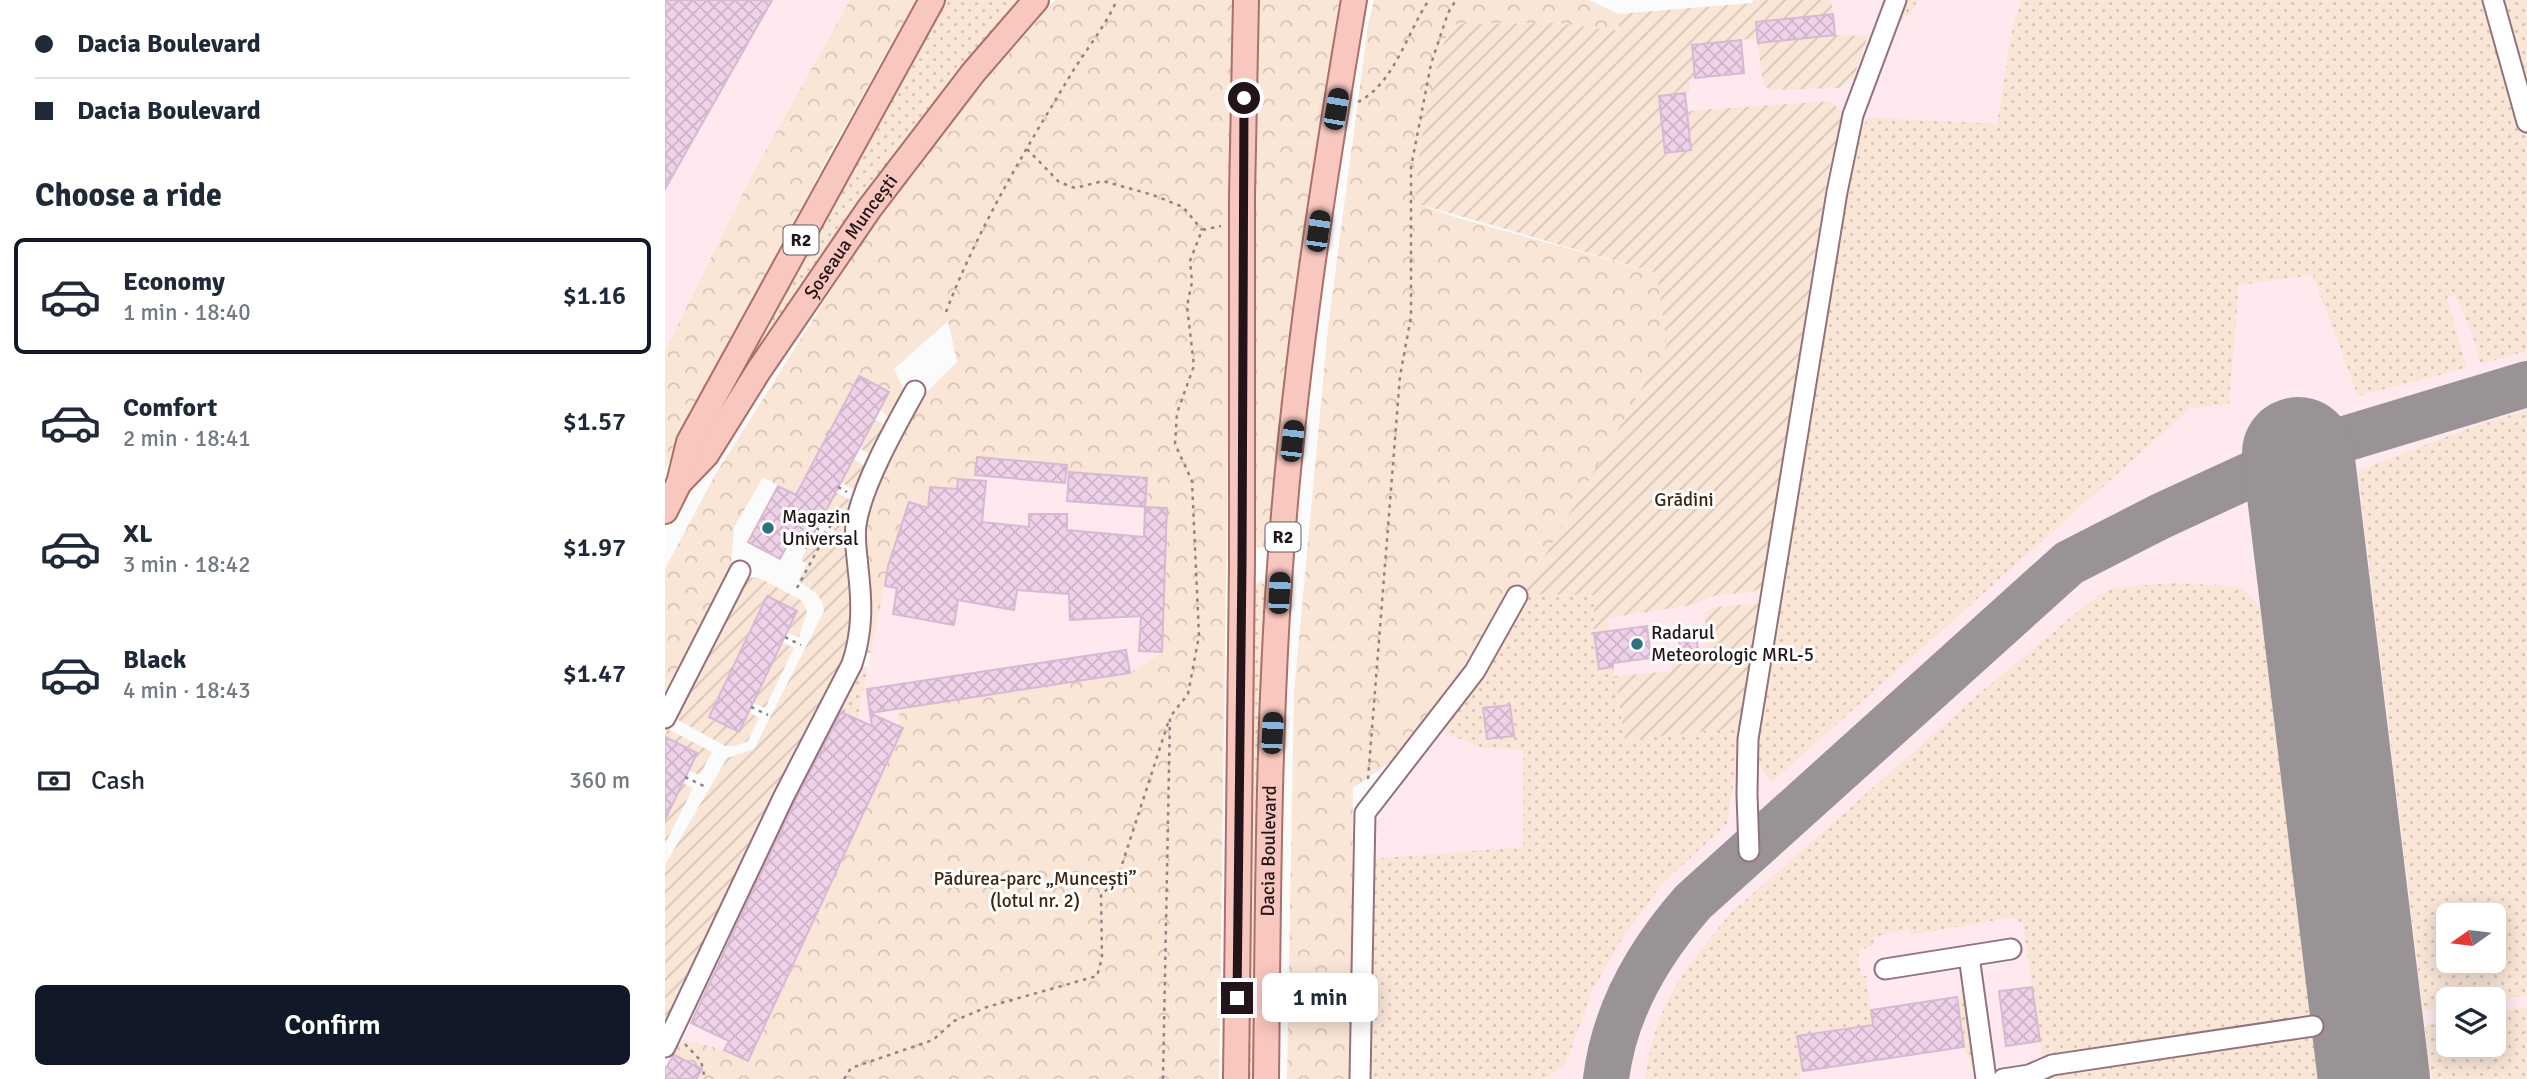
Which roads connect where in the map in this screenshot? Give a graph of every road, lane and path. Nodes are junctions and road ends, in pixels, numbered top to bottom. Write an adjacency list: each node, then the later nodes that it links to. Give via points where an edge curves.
1 (932, 0): 17 (main road, Șoseaua Muncești / R2, via 689,442)
2 (1036, 0): 17 (main road, Șoseaua Muncești, via 869,209 706,455)
3 (1118, 0): 12 (path)
4 (1246, 0): 13 (main road, Dacia Boulevard / R2)
5 (1354, 0): 10 (main road, Dacia Boulevard / R2)
6 (1429, 0): 10 (path, via 1372,95)
7 (1456, 0): 31 (path, via 1431,64 1411,167 1412,317 1400,376)
8 (1896, 0): 32 (lane, via 1853,115 1837,192 1748,739)
9 (2493, 0): 11 (lane)
10 (1336, 109): 20 (main road, Dacia Boulevard / R2, via 1302,342)
11 (2527, 122)
12 (1027, 148): 14 (path, via 1059,182 1075,188 1103,181 1153,195 1183,207); 15 (path, via 963,268)
13 (1242, 222): 14 (path); 19 (main road, Dacia Boulevard / R2)
14 (1202, 230): 27 (path, via 1190,261 1187,306 1194,366 1177,413 1175,444 1192,481 1199,636 1188,694)
15 (946, 312)
16 (915, 391): 37 (lane, via 856,522 862,608 860,641 852,664)
17 (679, 484): 18 (main road, Șoseaua Muncești)
18 (665, 511)
19 (1242, 563): 20 (main road); 42 (main road, Dacia Boulevard / R2)
20 (1280, 566): 43 (main road, Dacia Boulevard / R2, via 1269,789)
21 (740, 571): 28 (lane)
22 (1517, 596): 31 (lane, via 1475,671)
23 (785, 637): 24 (path)
24 (801, 645)
25 (751, 707): 26 (path)
26 (768, 715)
27 (1170, 717): 40 (path, via 1116,883 1101,894 1102,958 1097,976 988,1007 954,1021 933,1040 851,1068); 41 (path)
28 (665, 718)
29 (685, 777): 30 (path)
30 (704, 786)
31 (1366, 813): 44 (lane)
32 (1749, 851)
33 (2011, 949): 34 (lane)
34 (1969, 956): 35 (lane); 45 (lane)
35 (1885, 969)
36 (2313, 1026): 46 (lane, via 2052,1065)
37 (670, 1028): 38 (lane); 39 (path, via 701,1061)
38 (665, 1046)
39 (705, 1079)
40 (844, 1079)
41 (1163, 1079)
42 (1236, 1079)
43 (1266, 1079)
44 (1360, 1079)
45 (1986, 1079)
46 (2003, 1079)

